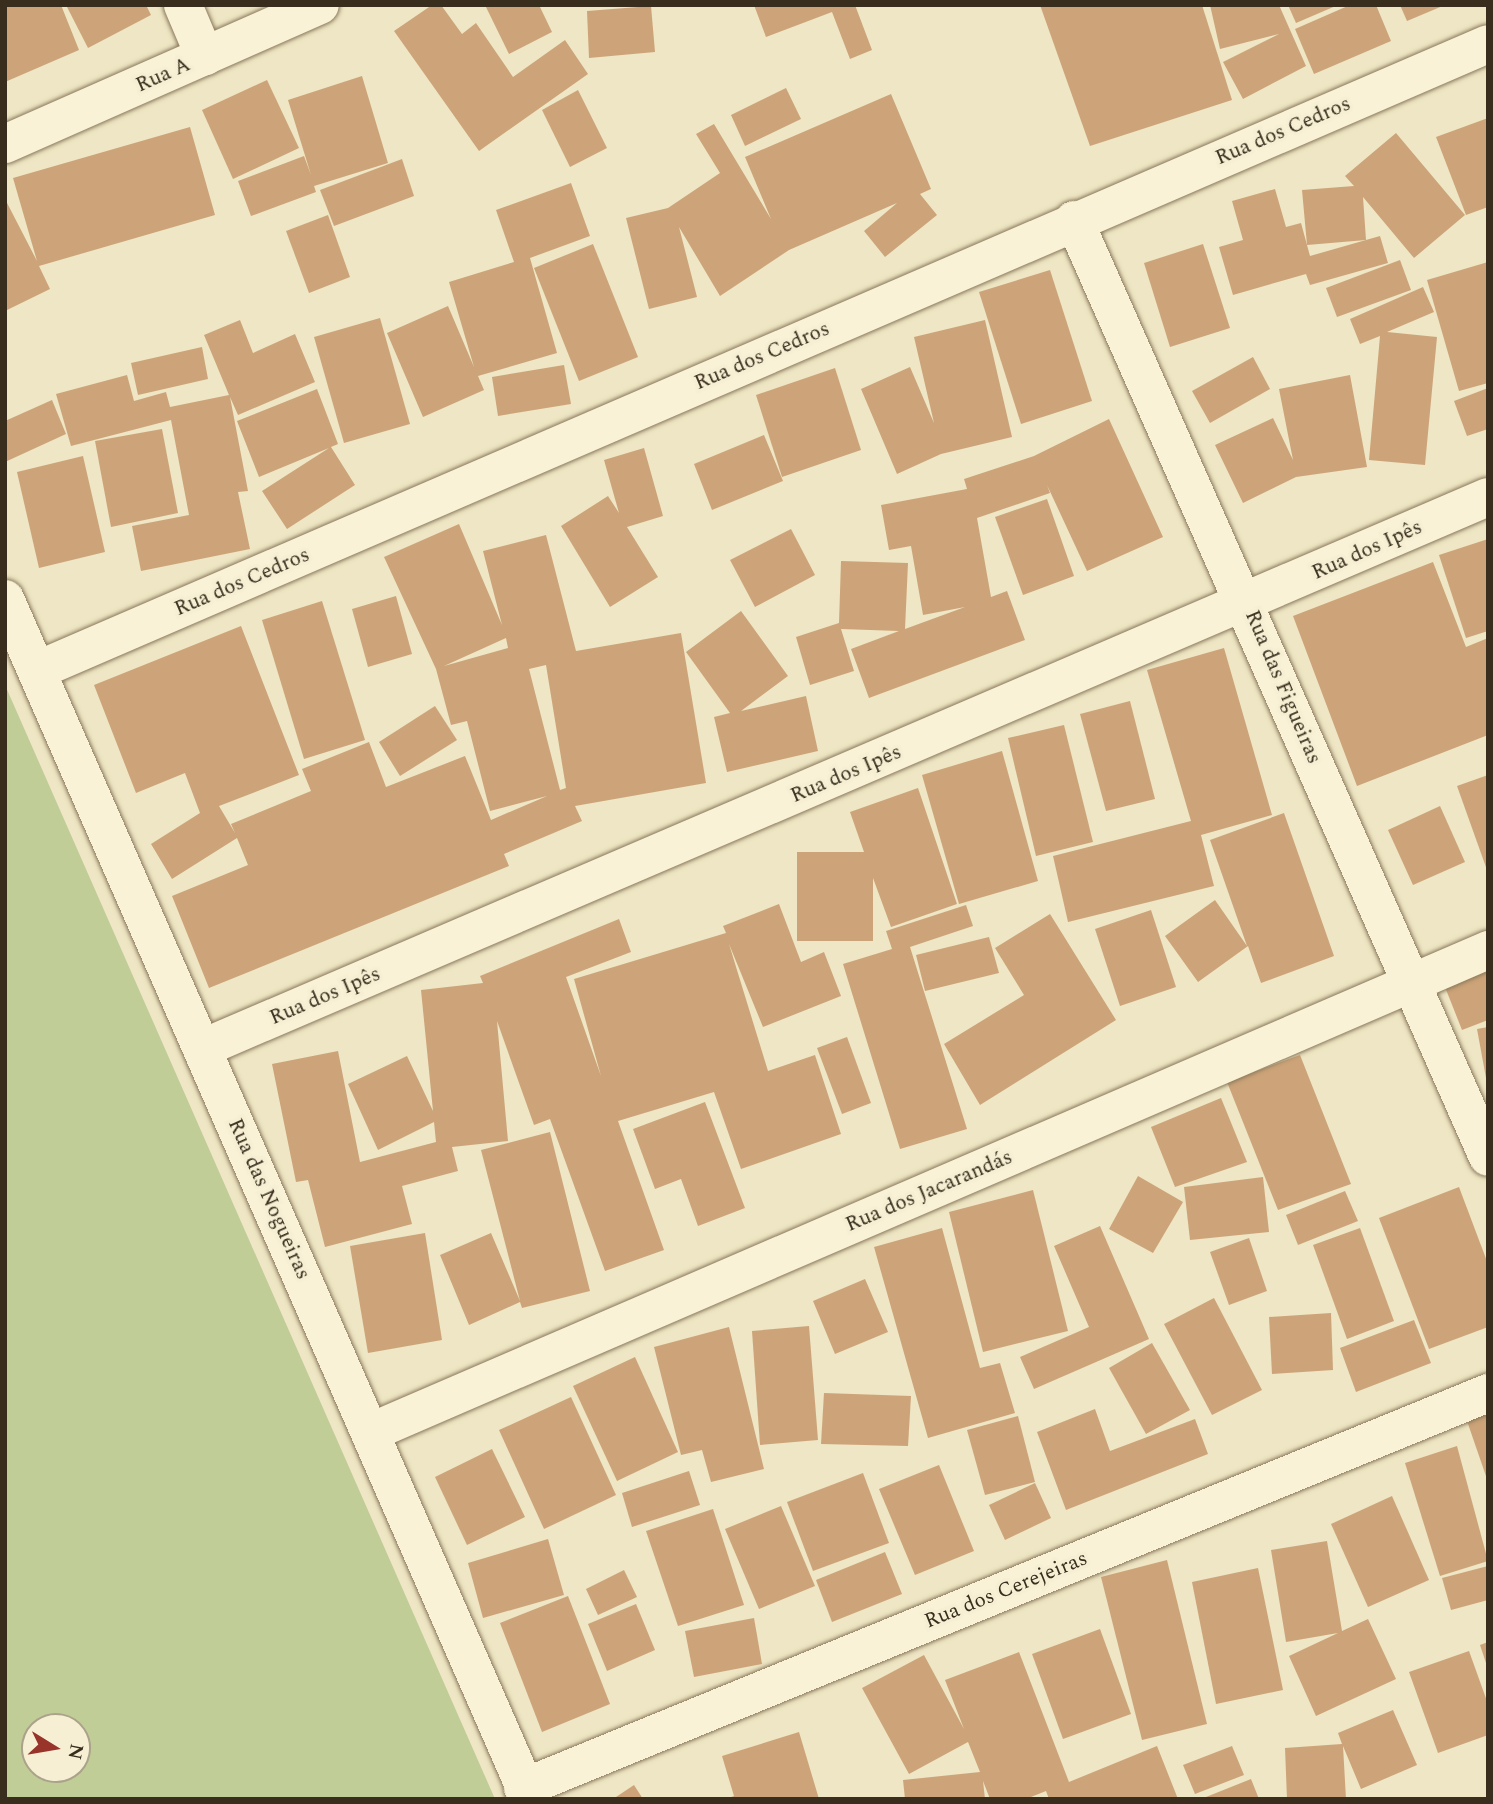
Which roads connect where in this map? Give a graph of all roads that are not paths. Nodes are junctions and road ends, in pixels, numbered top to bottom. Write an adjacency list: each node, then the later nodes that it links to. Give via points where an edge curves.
1 (183, 5): 4 (street)
2 (320, 5): 4 (street, Rua A)
3 (1488, 44): 6 (street, Rua dos Cedros)
4 (205, 57): 5 (street, Rua A)
5 (5, 144)
6 (1074, 220): 9 (street, Rua das Figueiras); 10 (street, Rua dos Cedros)
7 (1488, 497): 9 (street, Rua dos Ipês)
8 (5, 599): 10 (street, Rua das Nogueiras)
9 (1247, 603): 12 (street, Rua das Figueiras); 13 (street, Rua dos Ipês)
10 (38, 670): 13 (street, Rua das Nogueiras)
11 (1488, 950): 12 (street, Rua dos Jacarandás)
12 (1409, 985): 14 (street, Rua das Figueiras); 16 (street, Rua dos Jacarandás)
13 (203, 1048): 16 (street, Rua das Nogueiras)
14 (1488, 1157)
15 (1488, 1392): 17 (street, Rua dos Cerejeiras)
16 (371, 1432): 17 (street, Rua das Nogueiras)
17 (527, 1793)

